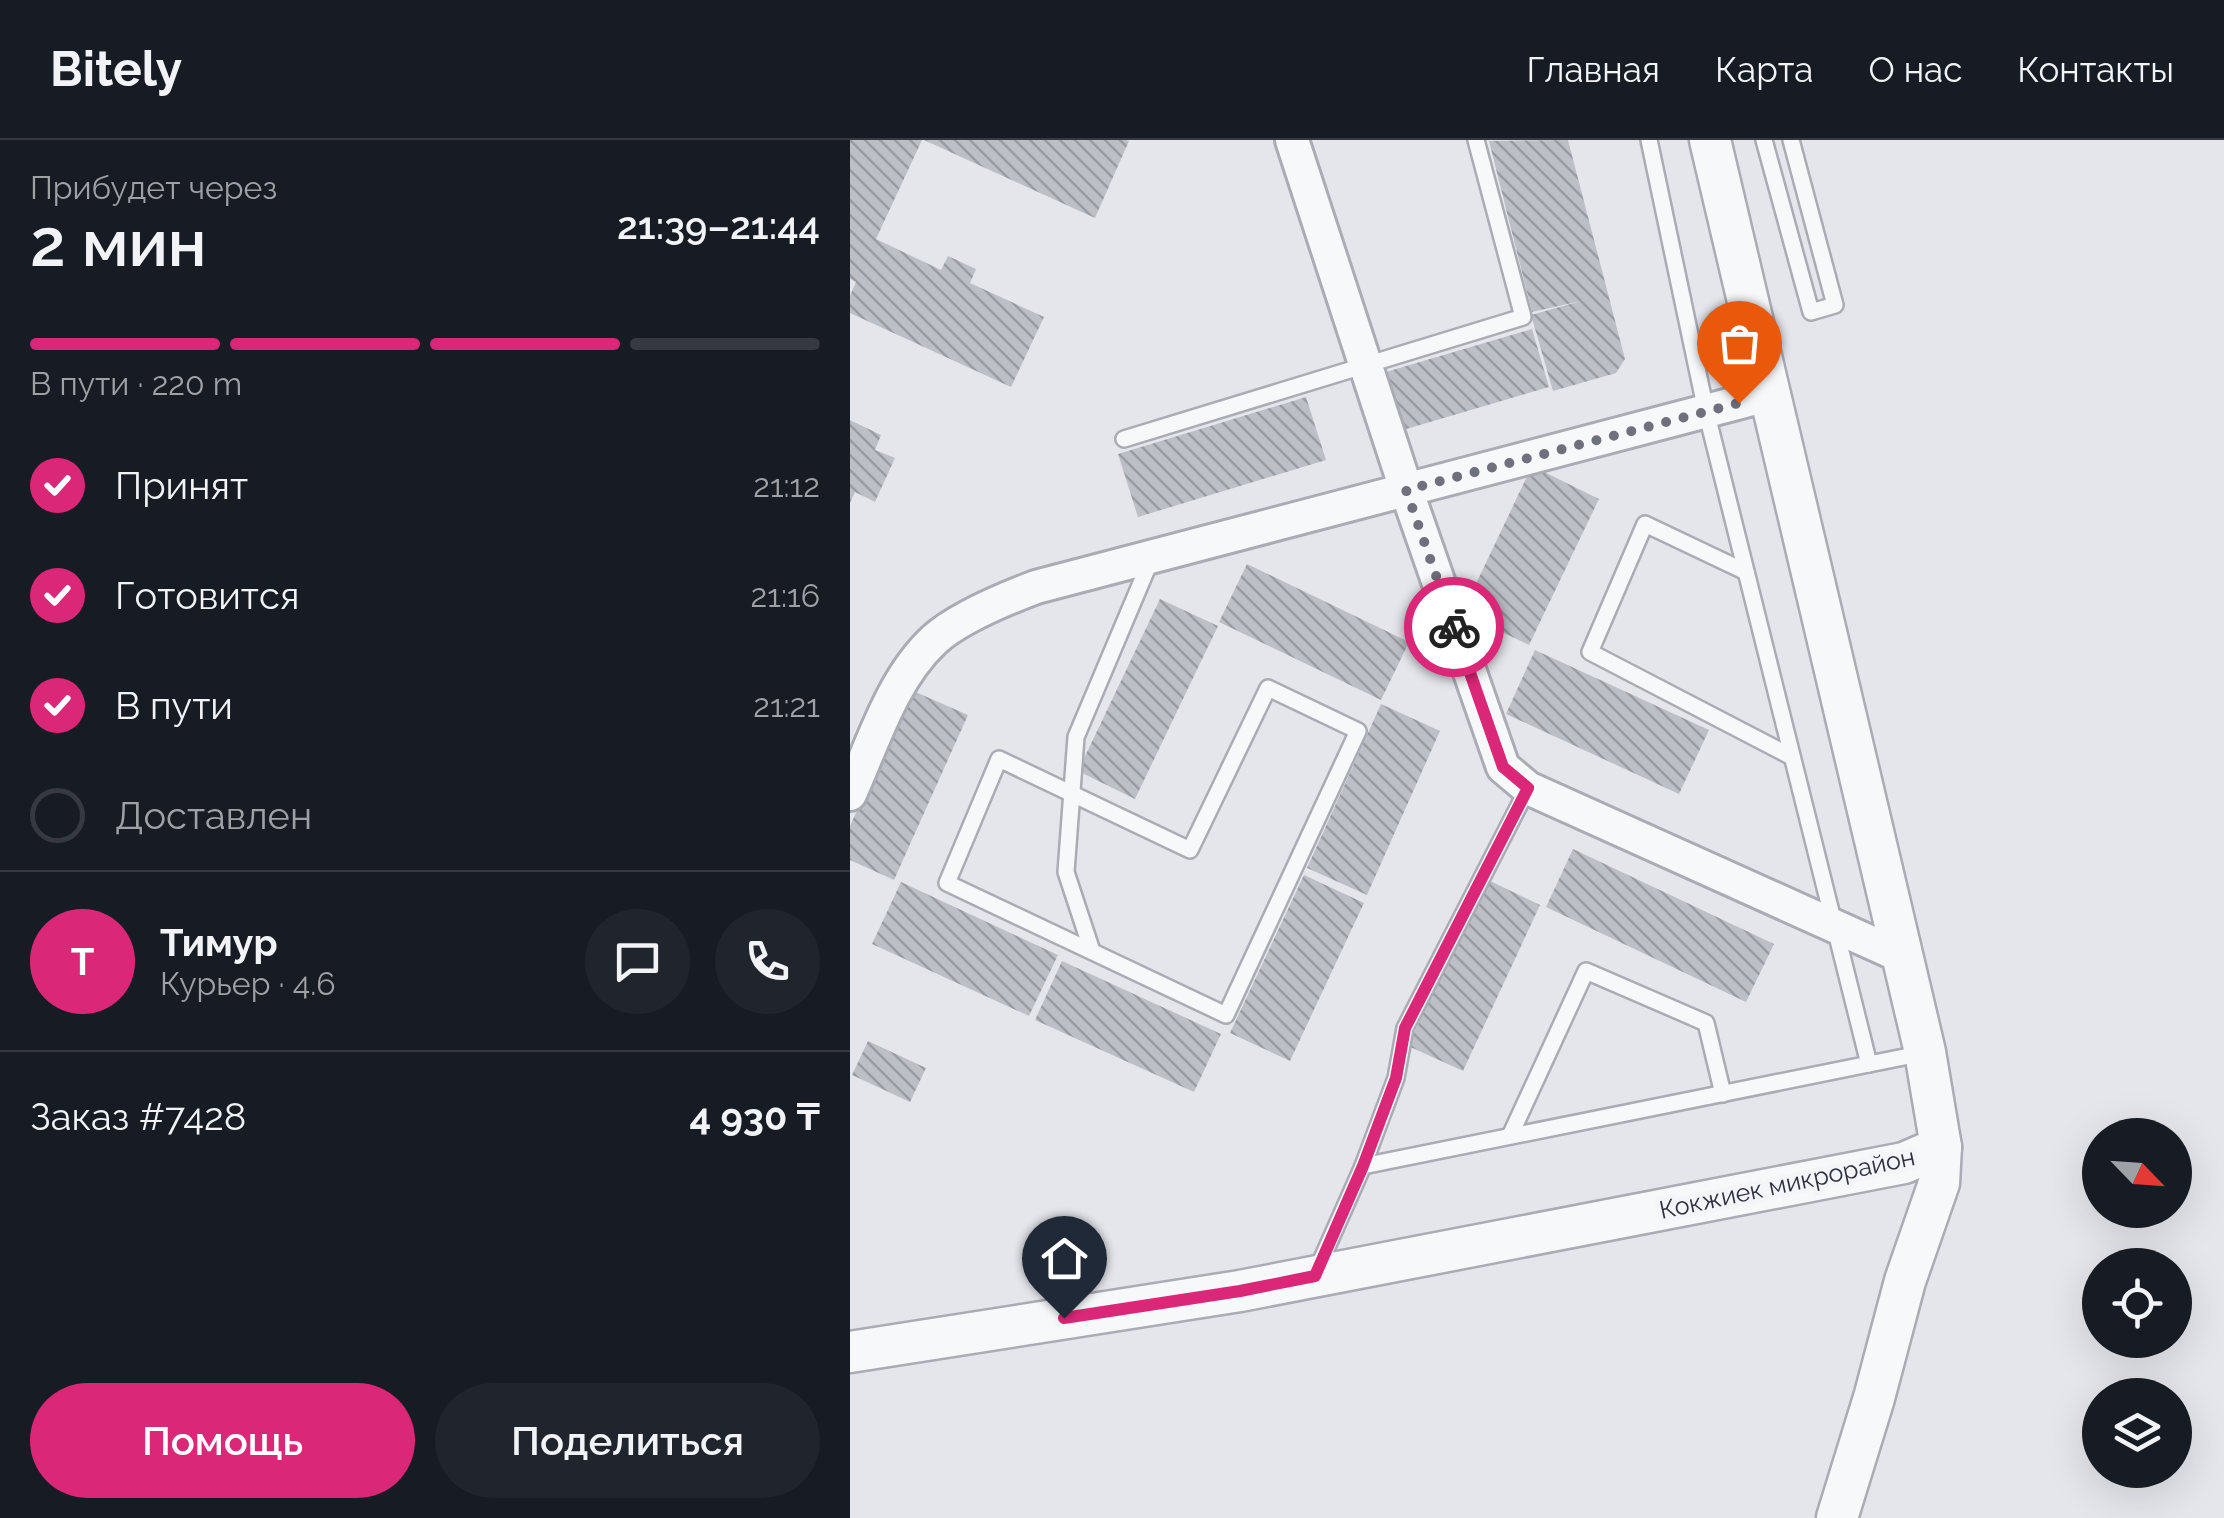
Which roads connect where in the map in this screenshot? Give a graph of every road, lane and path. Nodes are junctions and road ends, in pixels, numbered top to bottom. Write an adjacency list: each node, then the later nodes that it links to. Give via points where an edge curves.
1 (1292, 140): 7 (street)
2 (1476, 140): 7 (lane, via 1523,317)
3 (1649, 140): 9 (lane)
4 (1710, 140): 8 (street, Кокжиек микрорайон)
5 (1764, 140): 6 (lane, via 1810,312 1835,306)
6 (1791, 140)
7 (1367, 364): 10 (lane); 11 (street)
8 (1772, 394): 9 (street); 20 (street, Кокжиек микрорайон)
9 (1706, 412): 11 (street); 13 (lane)
10 (1124, 439)
11 (1406, 490): 12 (street); 15 (street, via 1503,767)
12 (1152, 557): 16 (street, via 1019,594 936,638 896,692); 17 (lane, via 1076,736)
13 (1746, 572): 14 (lane); 14 (lane, via 1645,524 1590,652)
14 (1792, 757): 18 (lane)
15 (1528, 788): 18 (street); 26 (lane, via 1405,1028 1396,1078)
16 (850, 794)
17 (1072, 796): 19 (lane, via 1066,872); 19 (lane, via 999,760 947,883); 19 (lane, via 1190,850 1268,688 1358,731 1226,1015)
18 (1836, 925): 20 (street); 22 (lane)
19 (1092, 951)
20 (1903, 957): 21 (street, Кокжиек микрорайон)
21 (1925, 1052): 22 (lane); 25 (street, Кокжиек микрорайон)
22 (1869, 1064): 23 (lane)
23 (1722, 1094): 24 (lane); 24 (lane, via 1706,1024 1586,971)
24 (1510, 1136): 26 (lane)
25 (1941, 1147): 27 (street, Кокжиек микрорайон, via 1904,1164); 29 (street, via 1938,1183)
26 (1363, 1166): 27 (lane)
27 (1315, 1276): 28 (street, Кокжиек микрорайон)
28 (850, 1352)
29 (1838, 1518)

